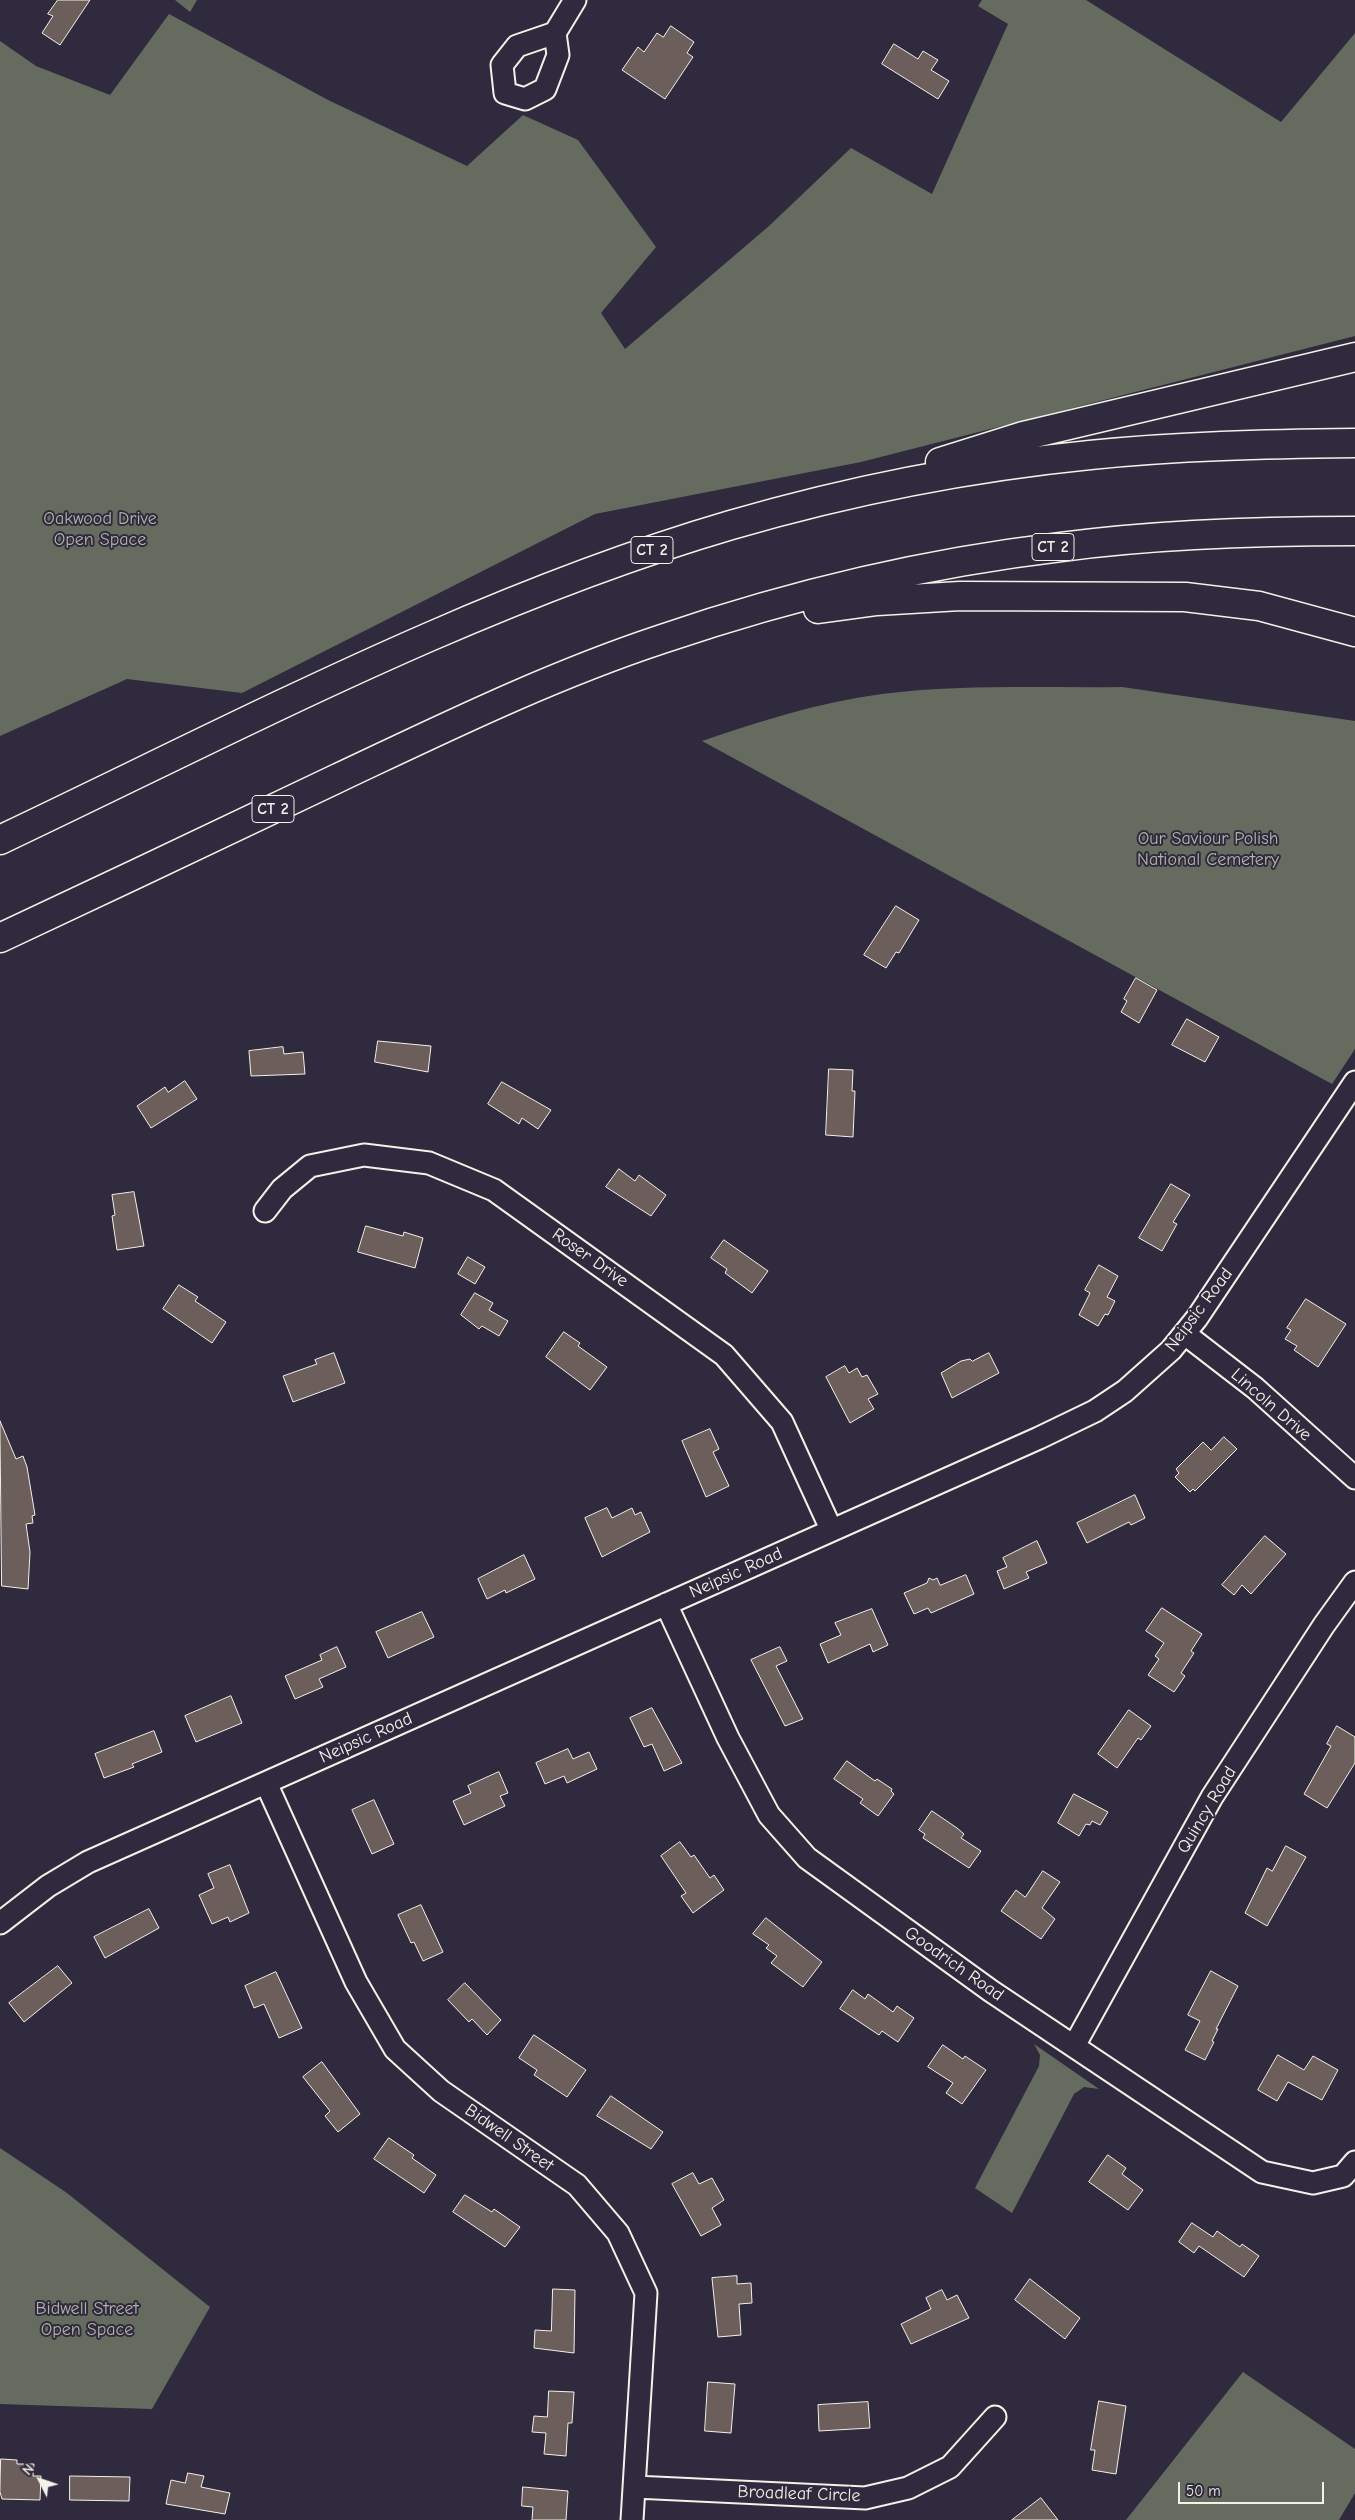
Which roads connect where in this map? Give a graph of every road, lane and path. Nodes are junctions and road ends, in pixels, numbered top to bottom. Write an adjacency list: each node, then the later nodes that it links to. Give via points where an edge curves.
1 (575, 0): 2 (street)
2 (555, 33)
3 (1355, 357): 5 (highway, via 1023,436 940,462)
4 (1355, 443): 5 (highway, CT 2, via 1207,446 1091,454 958,473)
5 (855, 494): 9 (highway, CT 2, via 683,540 588,572 505,605 346,675)
6 (1355, 531): 7 (highway, CT 2, via 1203,535 1038,550 911,571)
7 (757, 609): 8 (highway, via 792,613 877,600 960,596 1144,596 1245,604); 10 (highway, CT 2, via 659,640 522,693)
8 (1355, 632)
9 (0, 840)
10 (0, 938)
11 (1355, 1082): 13 (street, Neipsic Road)
12 (265, 1211): 15 (street, Roser Drive, via 282,1189 310,1166 364,1155 429,1163 494,1190 724,1354 782,1422)
13 (1185, 1334): 14 (street, Lincoln Drive, via 1255,1388); 15 (street, Neipsic Road, via 1125,1391 1095,1410 1039,1438)
14 (1355, 1478)
15 (831, 1529): 17 (street, Neipsic Road)
16 (1355, 1582): 20 (street, Quincy Road, via 1212,1798)
17 (666, 1604): 18 (street, Neipsic Road); 20 (street, Goodrich Road, via 728,1738 769,1815 807,1858 991,1991)
18 (266, 1783): 19 (street, Neipsic Road, via 88,1862 48,1886); 23 (street, Bidwell Street, via 356,1982 395,2049 441,2091 577,2185 618,2233 646,2293)
19 (0, 1923)
20 (1074, 2046): 21 (street, Goodrich Road, via 1262,2172 1313,2183 1343,2176)
21 (1355, 2162)
22 (995, 2417): 23 (street, Broadleaf Circle, via 950,2466 908,2488 865,2498)
23 (635, 2487): 24 (street, Bidwell Street)
24 (632, 2520)

